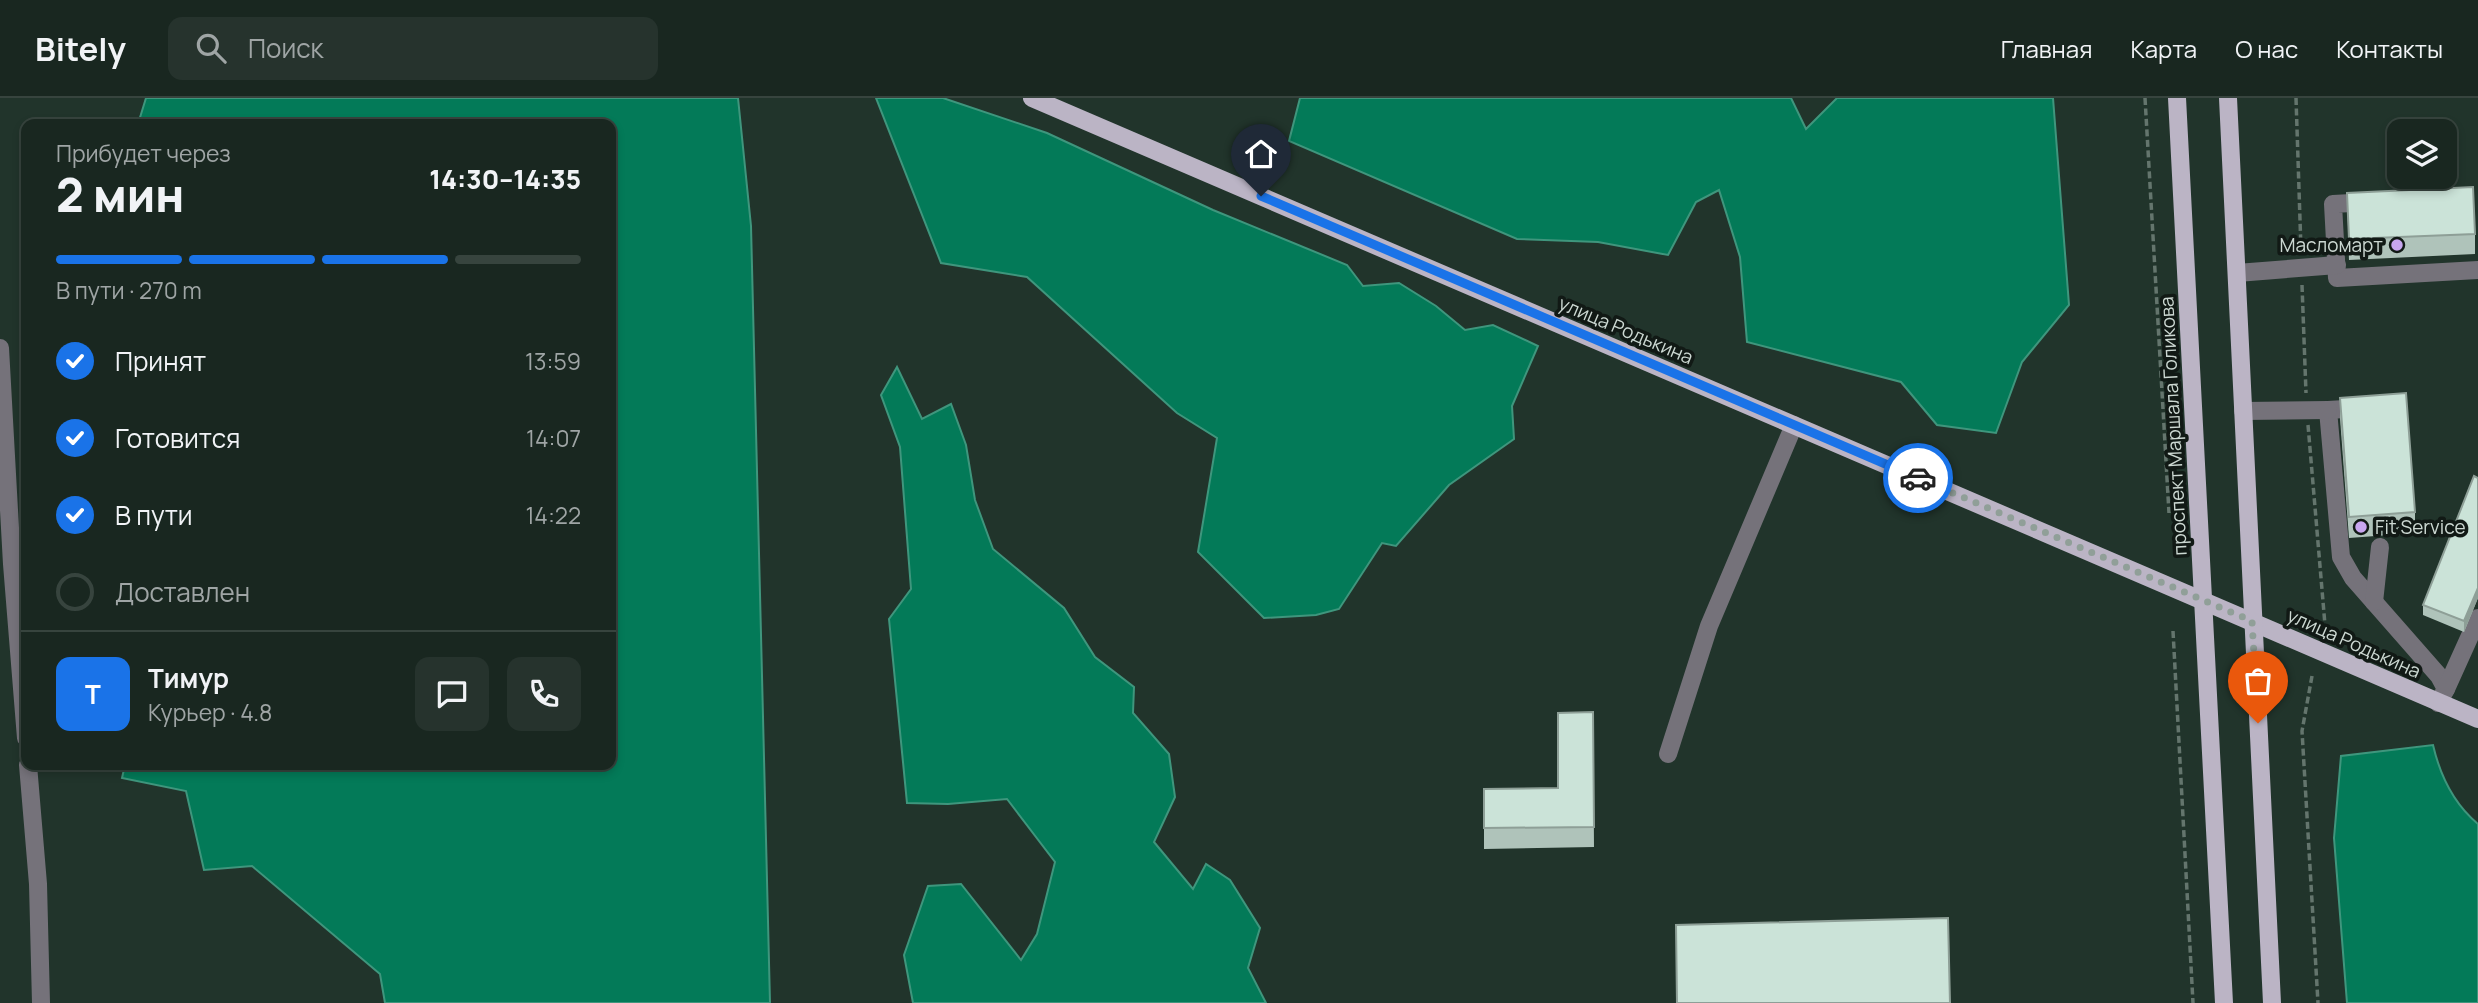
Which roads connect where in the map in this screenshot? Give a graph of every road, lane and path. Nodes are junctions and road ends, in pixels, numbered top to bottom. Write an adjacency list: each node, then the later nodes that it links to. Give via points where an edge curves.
1 (1032, 98): 16 (main road, улица Родькина)
2 (2145, 98): 17 (path)
3 (2177, 98): 20 (main road, проспект Маршала Голикова)
4 (2228, 98): 10 (main road)
5 (2296, 98): 8 (path)
6 (2386, 201): 7 (street, via 2333,204)
7 (2337, 265): 8 (street); 9 (street, via 2337,278)
8 (2302, 268): 10 (street); 15 (path)
9 (2478, 270)
10 (2237, 273): 14 (main road)
11 (0, 348): 19 (street)
12 (2379, 406): 13 (street)
13 (2328, 410): 15 (street); 21 (street, via 2341,557)
14 (2243, 411): 15 (street); 23 (main road)
15 (2307, 412): 24 (path)
16 (1794, 425): 20 (main road, улица Родькина); 30 (street, via 1709,626)
17 (2169, 513)
18 (2379, 547): 21 (street)
19 (6, 566): 27 (street)
20 (2203, 601): 23 (main road, улица Родькина); 34 (main road, проспект Маршала Голикова)
21 (2374, 602): 28 (street, via 2439,676)
22 (2478, 618): 28 (street)
23 (2252, 621): 28 (main road, улица Родькина); 35 (main road)
24 (2325, 625)
25 (2173, 631): 33 (path)
26 (2312, 677): 36 (path, via 2302,731)
27 (21, 695)
28 (2442, 696): 29 (main road, улица Родькина)
29 (2478, 719)
30 (1668, 754)
31 (29, 770): 32 (street)
32 (41, 1003)
33 (2193, 1003)
34 (2224, 1003)
35 (2272, 1003)
36 (2318, 1003)

